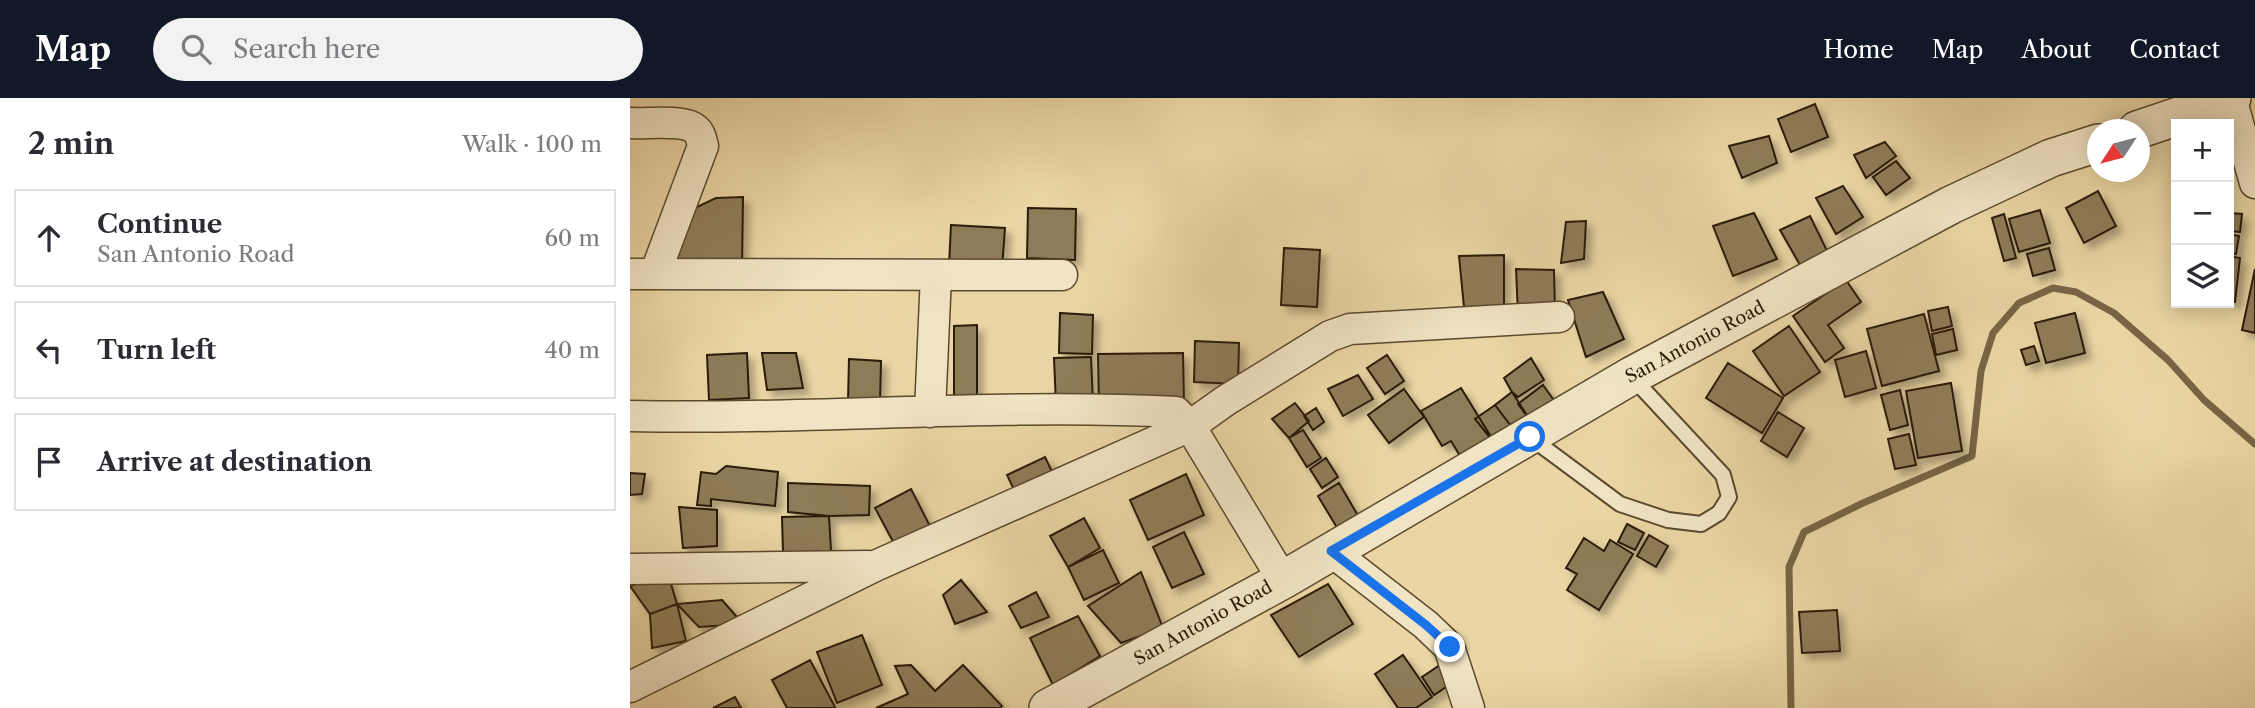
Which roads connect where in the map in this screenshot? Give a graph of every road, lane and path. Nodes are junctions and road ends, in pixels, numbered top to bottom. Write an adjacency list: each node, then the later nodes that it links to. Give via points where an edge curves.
1 (2231, 98): 3 (street); 5 (street)
2 (630, 123): 6 (street, via 692,127 703,146)
3 (2150, 126)
4 (2087, 147): 10 (street, San Antonio Road, via 2051,158 1951,205)
5 (2255, 183)
6 (642, 274): 7 (street)
7 (936, 275): 8 (street); 11 (street)
8 (1062, 275)
9 (1559, 317): 13 (street, via 1350,329 1330,336)
10 (1631, 376): 14 (street, San Antonio Road); 14 (lane, via 1723,475 1729,497 1719,513 1701,524 1668,520 1620,504)
11 (930, 412): 12 (street); 13 (street, via 1103,408 1176,412)
12 (630, 416)
13 (1191, 426): 16 (street); 18 (street)
14 (1530, 437): 15 (street, San Antonio Road)
15 (1331, 551): 18 (street, San Antonio Road); 21 (street, via 1450,647)
16 (875, 566): 17 (street); 19 (street)
17 (630, 569)
18 (1283, 580): 20 (street, San Antonio Road)
19 (630, 687)
20 (1048, 708)
21 (1469, 708)

